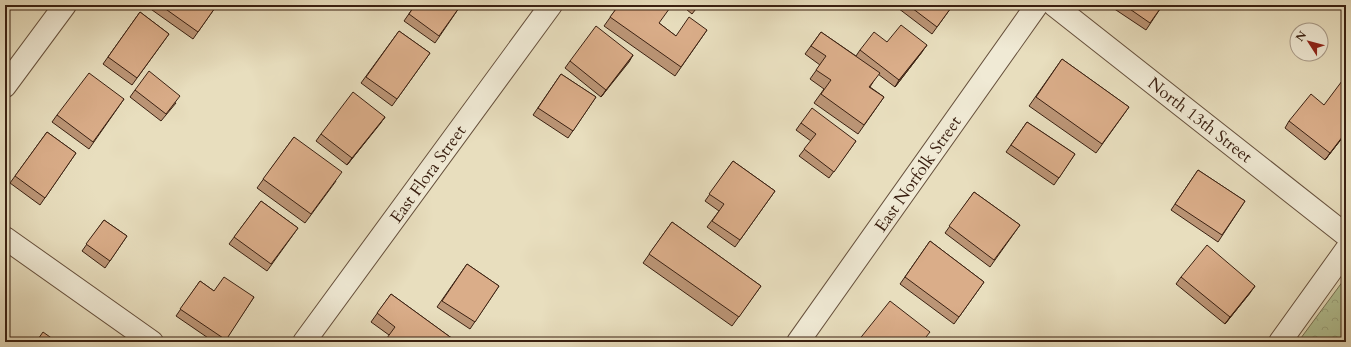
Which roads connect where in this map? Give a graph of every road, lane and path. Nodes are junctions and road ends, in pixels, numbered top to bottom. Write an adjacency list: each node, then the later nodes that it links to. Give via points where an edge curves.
1 (65, 5): 5 (street)
2 (551, 5): 10 (street, East Flora Street)
3 (1038, 5): 11 (street, East Norfolk Street)
4 (1054, 5): 6 (street, North 13th Street)
5 (5, 86)
6 (1346, 235)
7 (5, 238): 9 (street)
8 (1346, 250): 12 (street)
9 (152, 342)
10 (304, 342)
11 (798, 342)
12 (1280, 342)

